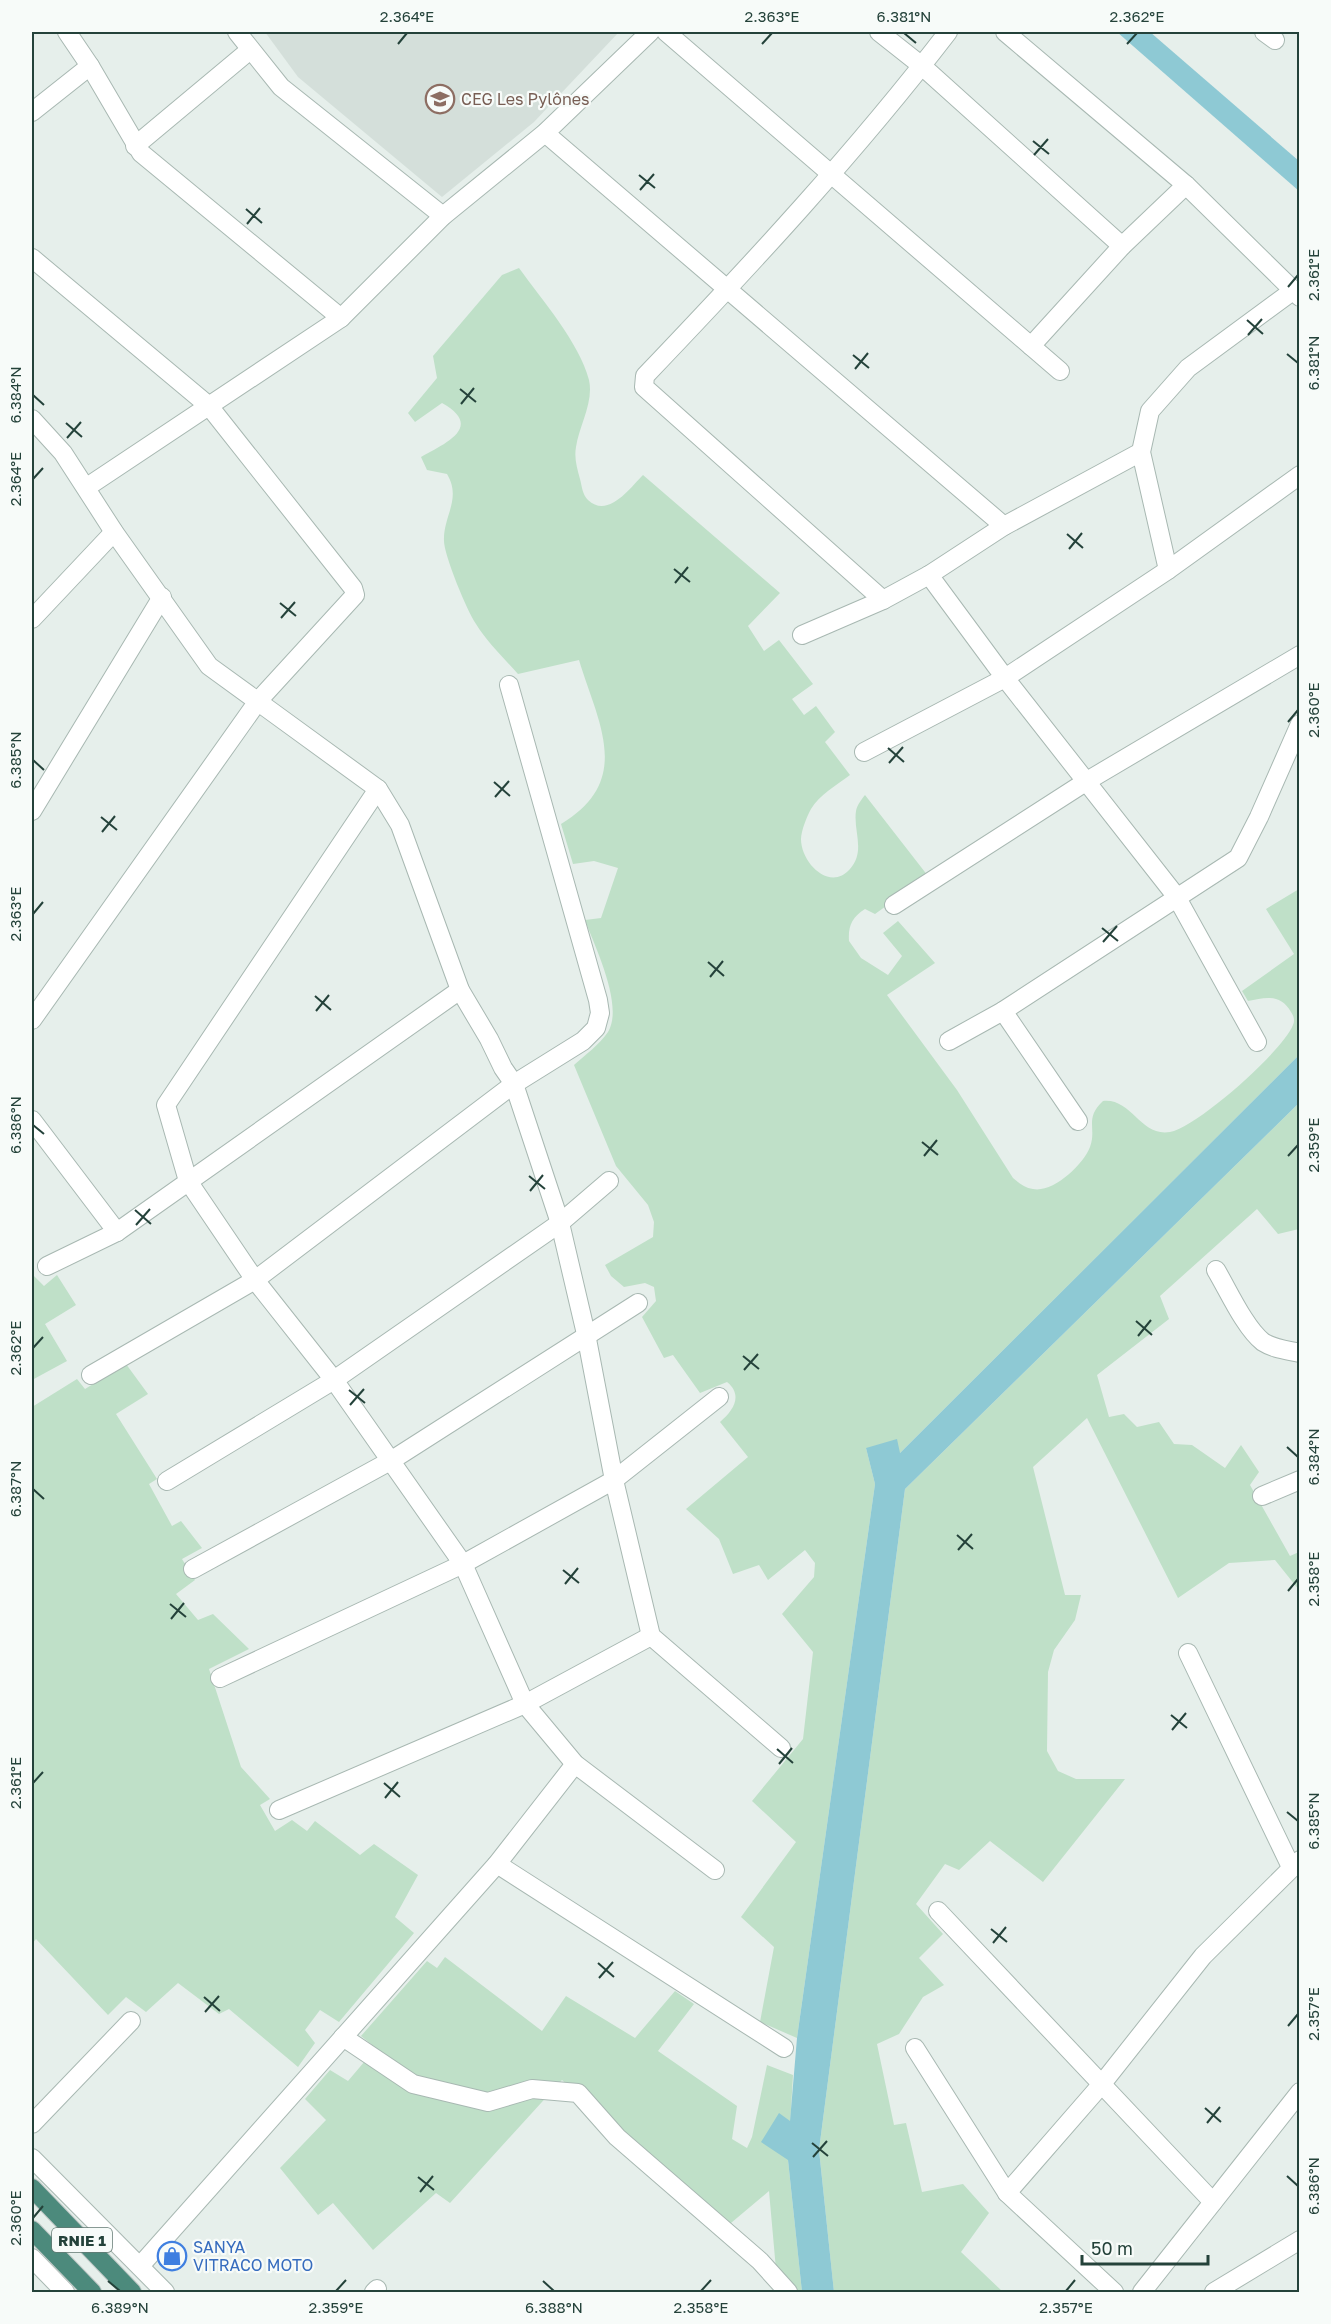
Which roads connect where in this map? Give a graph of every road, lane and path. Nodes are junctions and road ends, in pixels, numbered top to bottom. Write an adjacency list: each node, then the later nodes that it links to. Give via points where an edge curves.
1 (67, 32): 9 (street)
2 (237, 32): 8 (street)
3 (650, 32): 12 (street)
4 (666, 32): 14 (street)
5 (879, 32): 10 (street)
6 (948, 32): 10 (street)
7 (1005, 32): 15 (street)
8 (250, 50): 13 (street); 16 (street, via 281,87)
9 (90, 66): 11 (street); 13 (street)
10 (922, 66): 14 (street); 17 (street)
11 (32, 112)
12 (545, 133): 16 (street); 19 (street)
13 (135, 146): 21 (street)
14 (830, 174): 19 (street); 22 (street)
15 (1186, 185): 17 (street); 20 (street)
16 (443, 216): 21 (street)
17 (1122, 246): 22 (street)
18 (32, 258): 24 (street)
19 (729, 288): 29 (street); 34 (street, via 645,376 644,387)
20 (1297, 293): 26 (street, via 1188,368 1150,411)
21 (341, 318): 24 (street)
22 (1031, 346): 23 (street)
23 (1060, 371)
24 (209, 406): 28 (street); 40 (street, via 356,595)
25 (32, 419): 28 (street)
26 (1141, 452): 29 (street); 31 (street)
27 (1299, 475): 31 (street)
28 (87, 487): 30 (street)
29 (1004, 526): 32 (street)
30 (114, 532): 33 (street); 35 (street)
31 (1168, 570): 38 (street)
32 (929, 575): 34 (street); 38 (street)
33 (162, 597): 40 (street, via 209,666); 45 (street)
34 (883, 600): 36 (street)
35 (32, 618)
36 (802, 635)
37 (1299, 655): 43 (street)
38 (1005, 678): 42 (street); 43 (street)
39 (509, 686): 53 (street, via 600,1013 596,1028 583,1041)
40 (258, 701): 44 (street); 50 (street)
41 (1299, 724): 46 (street, via 1238,858)
42 (864, 752)
43 (1087, 781): 46 (street); 47 (street)
44 (378, 789): 48 (street, via 400,825); 56 (street, via 166,1105)
45 (32, 811)
46 (1176, 896): 49 (street); 52 (street)
47 (894, 905)
48 (460, 990): 53 (street); 56 (street)
49 (1003, 1011): 51 (street); 55 (street)
50 (32, 1020)
51 (949, 1041)
52 (1257, 1042)
53 (514, 1084): 58 (street); 62 (street)
54 (32, 1120): 59 (street)
55 (1078, 1121)
56 (188, 1181): 59 (street); 62 (street)
57 (609, 1181): 58 (street)
58 (560, 1223): 64 (street); 67 (street)
59 (117, 1232): 60 (street)
60 (47, 1266)
61 (1216, 1270): 65 (street, via 1263,1341)
62 (255, 1280): 66 (street); 67 (street)
63 (638, 1303): 64 (street)
64 (586, 1334): 69 (street); 70 (street)
65 (1299, 1353)
66 (91, 1375)
67 (334, 1380): 69 (street); 72 (street)
68 (719, 1397): 70 (street)
69 (392, 1460): 74 (street); 75 (street)
70 (614, 1480): 74 (street); 76 (street)
71 (1299, 1480): 73 (street)
72 (167, 1481)
73 (1262, 1496)
74 (463, 1564): 78 (street); 79 (street)
75 (193, 1569)
76 (651, 1636): 79 (street); 80 (street)
77 (1188, 1653): 83 (street)
78 (220, 1678)
79 (525, 1704): 81 (street); 82 (street)
80 (781, 1748)
81 (575, 1764): 84 (street); 85 (street)
82 (279, 1810)
83 (1295, 1863): 91 (street, via 1203,1956)
84 (497, 1864): 88 (street); 89 (street)
85 (715, 1870)
86 (938, 1911): 91 (street)
87 (131, 2021): 93 (street)
88 (343, 2037): 101 (street); 107 (street, via 413,2084 488,2102 532,2089 578,2093 617,2137 760,2261)
89 (784, 2048)
90 (915, 2048): 96 (street)
91 (1101, 2085): 96 (street); 97 (street)
92 (1299, 2092): 97 (street)
93 (32, 2124)
94 (32, 2158): 101 (street)
95 (32, 2188): 105 (highway, RNIE 1)
96 (1007, 2193): 108 (street)
97 (1213, 2202): 102 (street)
98 (32, 2230): 104 (highway, RNIE 1)
99 (1299, 2240): 109 (street)
100 (32, 2258): 103 (street)
101 (140, 2266): 106 (street)
102 (1148, 2291)
103 (64, 2292)
104 (92, 2292)
105 (132, 2292)
106 (165, 2292)
107 (788, 2292)
108 (1114, 2292)
109 (1214, 2292)

